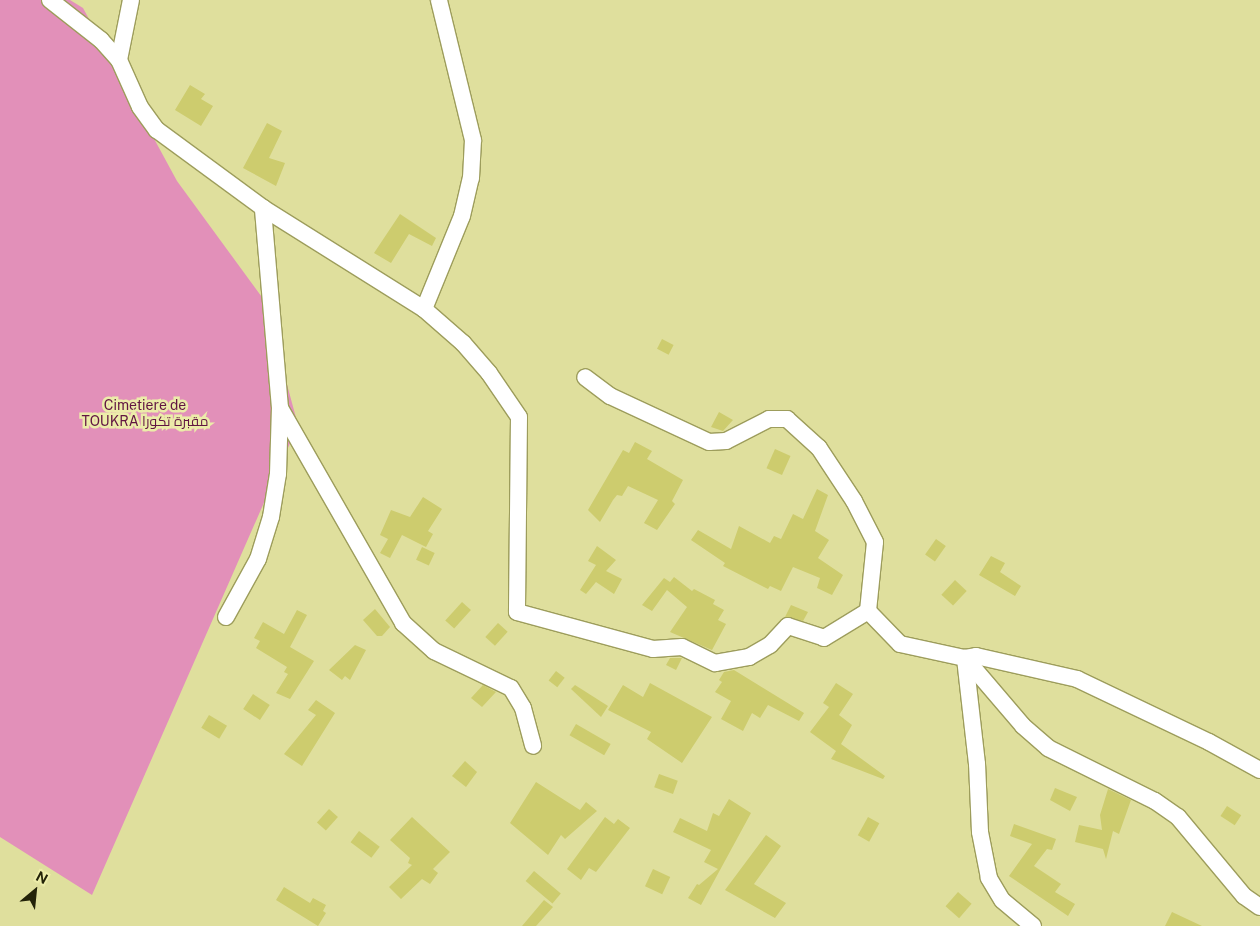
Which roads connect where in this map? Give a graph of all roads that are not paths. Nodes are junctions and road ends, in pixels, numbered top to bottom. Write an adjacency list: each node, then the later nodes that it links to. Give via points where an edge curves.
1 (50, 0): 4 (street, via 101,40)
2 (130, 0): 4 (street)
3 (439, 0): 6 (street, via 473,140 471,178 462,216)
4 (119, 60): 5 (street, via 140,106 157,130)
5 (263, 208): 6 (street); 8 (street)
6 (424, 309): 9 (street, via 463,343 489,373 519,417 517,612 652,650 682,647 716,663 749,657 770,644 788,626 824,638)
7 (585, 377): 9 (street, via 610,396 709,442 726,441 769,419 787,418 818,448 854,501 875,542)
8 (280, 408): 10 (street, via 278,474 271,517 258,559); 12 (street, via 403,623 434,651 511,688 523,708)
9 (868, 611): 11 (street, via 900,644)
10 (226, 617)
11 (965, 658): 13 (street, via 976,656 1077,679); 14 (street, via 1023,726 1048,748 1155,801 1178,817 1244,896); 15 (street, via 977,764 980,832 989,878 1002,900)
12 (533, 746)
13 (1260, 770)
14 (1260, 907)
15 (1033, 926)

